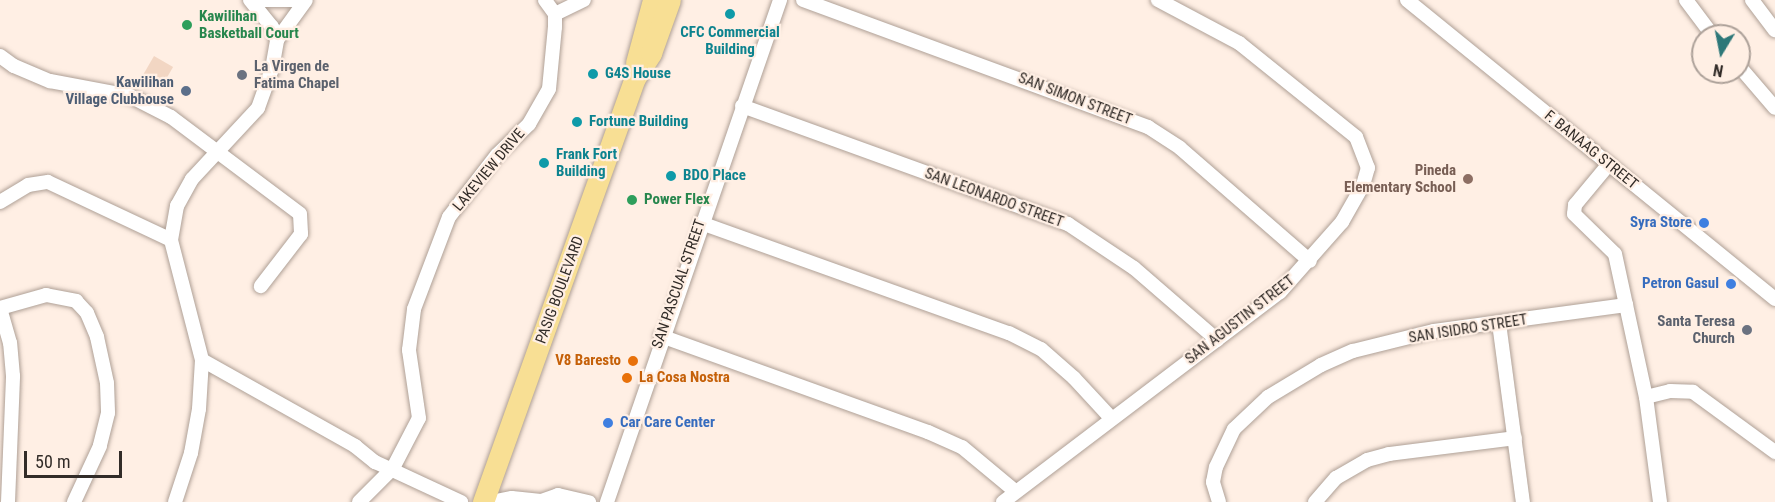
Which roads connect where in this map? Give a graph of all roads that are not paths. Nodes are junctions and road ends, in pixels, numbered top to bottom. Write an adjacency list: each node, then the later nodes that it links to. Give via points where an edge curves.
1 (250, 0): 18 (street, via 272,27)
2 (263, 0): 3 (street)
3 (293, 0)
4 (306, 0): 18 (street)
5 (545, 0): 15 (street)
6 (584, 0): 15 (street)
7 (653, 0): 20 (main road, PASIG BOULEVARD, via 638,49)
8 (670, 0): 20 (main road, PASIG BOULEVARD, via 651,53)
9 (780, 0): 22 (street, SAN PASCUAL STREET)
10 (803, 0): 29 (street, SAN SIMON STREET, via 1148,127 1180,148)
11 (1158, 0): 29 (street, SAN AGUSTIN STREET, via 1239,43 1356,137 1368,168 1363,185 1342,222)
12 (1407, 0): 25 (street, F. BANAAG STREET)
13 (1686, 0): 16 (street)
14 (1752, 0): 17 (street)
15 (555, 14): 42 (street, LAKEVIEW DRIVE, via 553,70 541,105 449,217 421,283 409,350 419,418)
16 (1704, 24)
17 (1775, 30)
18 (277, 40): 24 (street, via 258,108)
19 (0, 56): 24 (street, via 50,81 130,96 171,117)
20 (635, 78): 50 (main road, PASIG BOULEVARD)
21 (1751, 80): 23 (street)
22 (742, 106): 27 (street, SAN PASCUAL STREET); 36 (street, SAN LEONARDO STREET, via 1068,224 1134,268)
23 (1775, 108)
24 (219, 152): 28 (street, via 192,179 177,206); 30 (street, via 300,214 301,234)
25 (1609, 164): 31 (street, F. BANAAG STREET); 32 (street, via 1575,205 1574,214 1616,254)
26 (0, 202): 28 (street, via 28,184 48,182)
27 (701, 223): 35 (street, SAN PASCUAL STREET); 39 (street, via 1009,333 1041,349)
28 (171, 240): 37 (street)
29 (1311, 261): 36 (street, SAN AGUSTIN STREET, via 1280,292)
30 (261, 286)
31 (1775, 299)
32 (1626, 305): 34 (street, SAN ISIDRO STREET); 38 (street)
33 (0, 308): 45 (street, via 10,343 13,376); 46 (street, via 46,295 63,296 76,301 87,313 97,337 107,383 108,413 100,446)
34 (1499, 323): 40 (street); 55 (street, SAN ISIDRO STREET, via 1434,331 1353,351 1268,397 1234,429 1218,457 1213,482)
35 (661, 336): 43 (street, via 962,447); 53 (street, SAN PASCUAL STREET)
36 (1217, 340): 39 (street, SAN AGUSTIN STREET)
37 (202, 360): 42 (street, via 355,446 380,454); 47 (street, via 191,453)
38 (1646, 397): 41 (street, via 1670,391 1693,392); 58 (street)
39 (1111, 418): 43 (street, SAN AGUSTIN STREET)
40 (1515, 438): 56 (street, via 1367,460 1336,478); 57 (street)
41 (1775, 452)
42 (391, 466): 48 (street, LAKEVIEW DRIVE); 49 (street)
43 (1014, 491): 54 (street, SAN AGUSTIN STREET)
44 (541, 501): 51 (street, via 512,498); 52 (street, via 558,495)
45 (8, 502)
46 (74, 502)
47 (175, 502)
48 (359, 502)
49 (461, 502)
50 (483, 502)
51 (491, 502)
52 (589, 502)
53 (607, 502)
54 (1003, 502)
55 (1218, 502)
56 (1315, 502)
57 (1523, 502)
58 (1660, 502)

